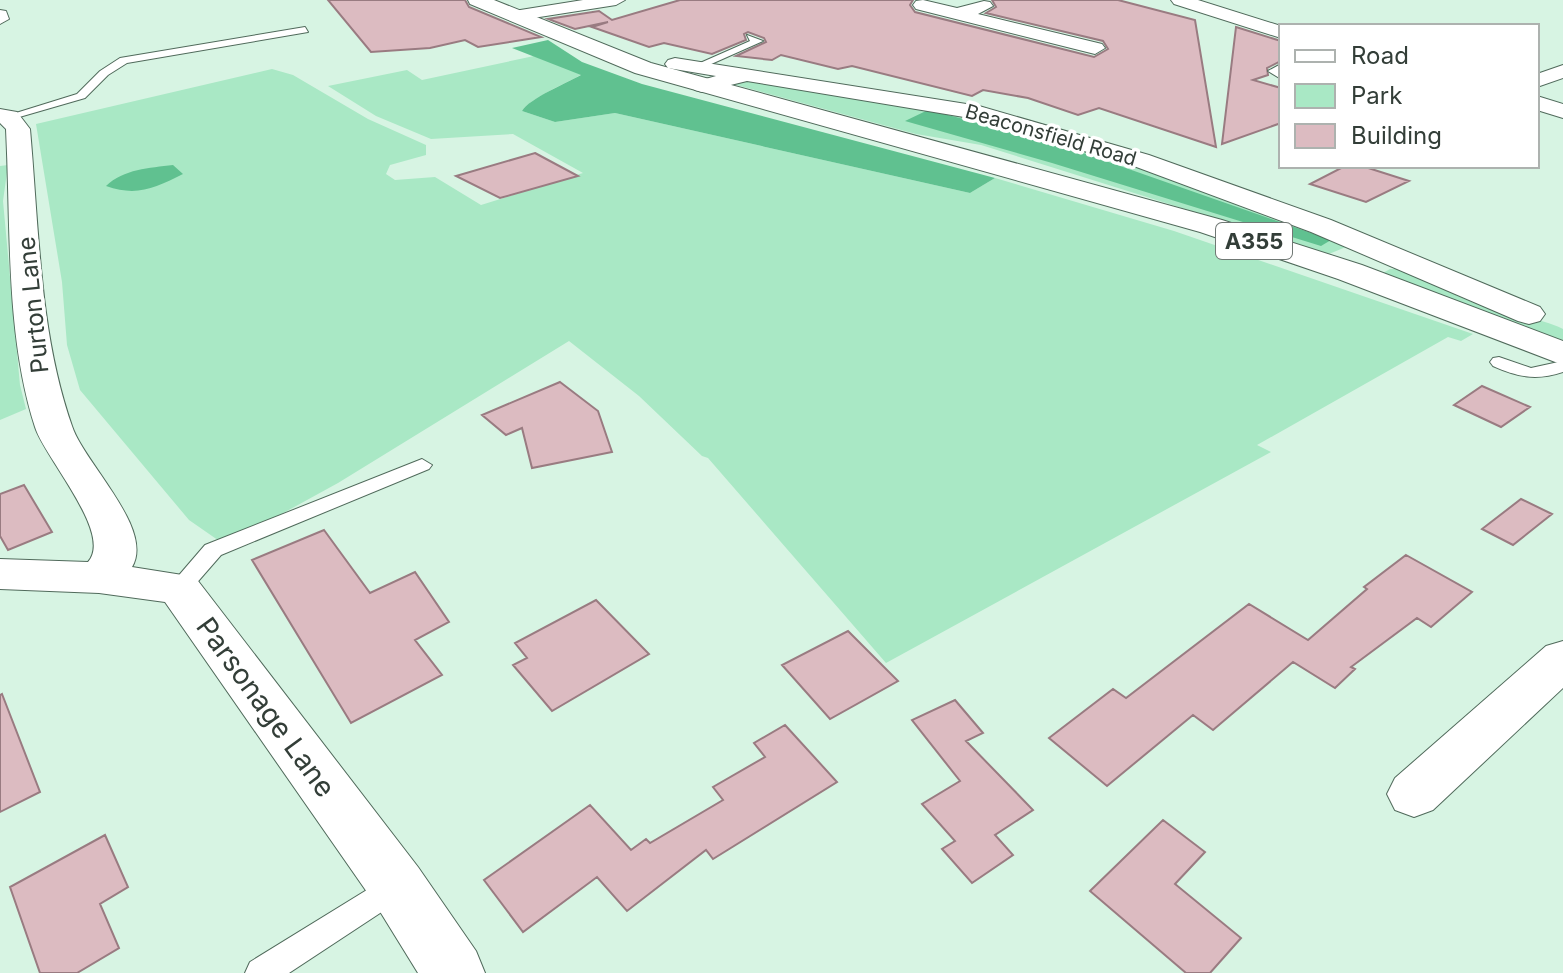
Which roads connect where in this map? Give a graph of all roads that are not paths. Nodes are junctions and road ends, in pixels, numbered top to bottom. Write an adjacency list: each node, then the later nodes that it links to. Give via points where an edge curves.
1 (477, 0): 9 (main road, Beaconsfield Road / A355)
2 (616, 0): 9 (street)
3 (1007, 0): 8 (street)
4 (1180, 0): 7 (street)
5 (1253, 2): 7 (street)
6 (922, 5): 8 (street)
7 (1208, 9): 11 (street)
8 (958, 14): 13 (street)
9 (514, 16): 16 (main road, Beaconsfield Road / A355, via 615,58)
10 (305, 30): 20 (lane, via 124,60 81,96)
11 (1279, 31)
12 (750, 37): 16 (lane, via 758,41)
13 (1095, 48)
14 (675, 64): 16 (street)
15 (1563, 71): 17 (street)
16 (699, 77): 21 (street, Beaconsfield Road, via 740,75 979,113 1140,160); 22 (main road, Beaconsfield Road / A355)
17 (1539, 80)
18 (1539, 104): 19 (street)
19 (1563, 111)
20 (5, 116): 29 (street, Purton Lane, via 18,129 34,356 54,430 115,532 114,561)
21 (1387, 254): 22 (street); 23 (street, Beaconsfield Road)
22 (1350, 272): 24 (main road, Beaconsfield Road / A355)
23 (1529, 314)
24 (1563, 354)
25 (1499, 362): 26 (lane, via 1527,375)
26 (1563, 366)
27 (422, 465): 30 (lane, via 213,550)
28 (0, 574): 29 (street)
29 (99, 578): 30 (street)
30 (179, 588): 33 (street, Parsonage Lane)
31 (1563, 659): 32 (street)
32 (1414, 794)
33 (397, 886): 34 (lane); 35 (street, Parsonage Lane)
34 (261, 973)
35 (454, 973)

